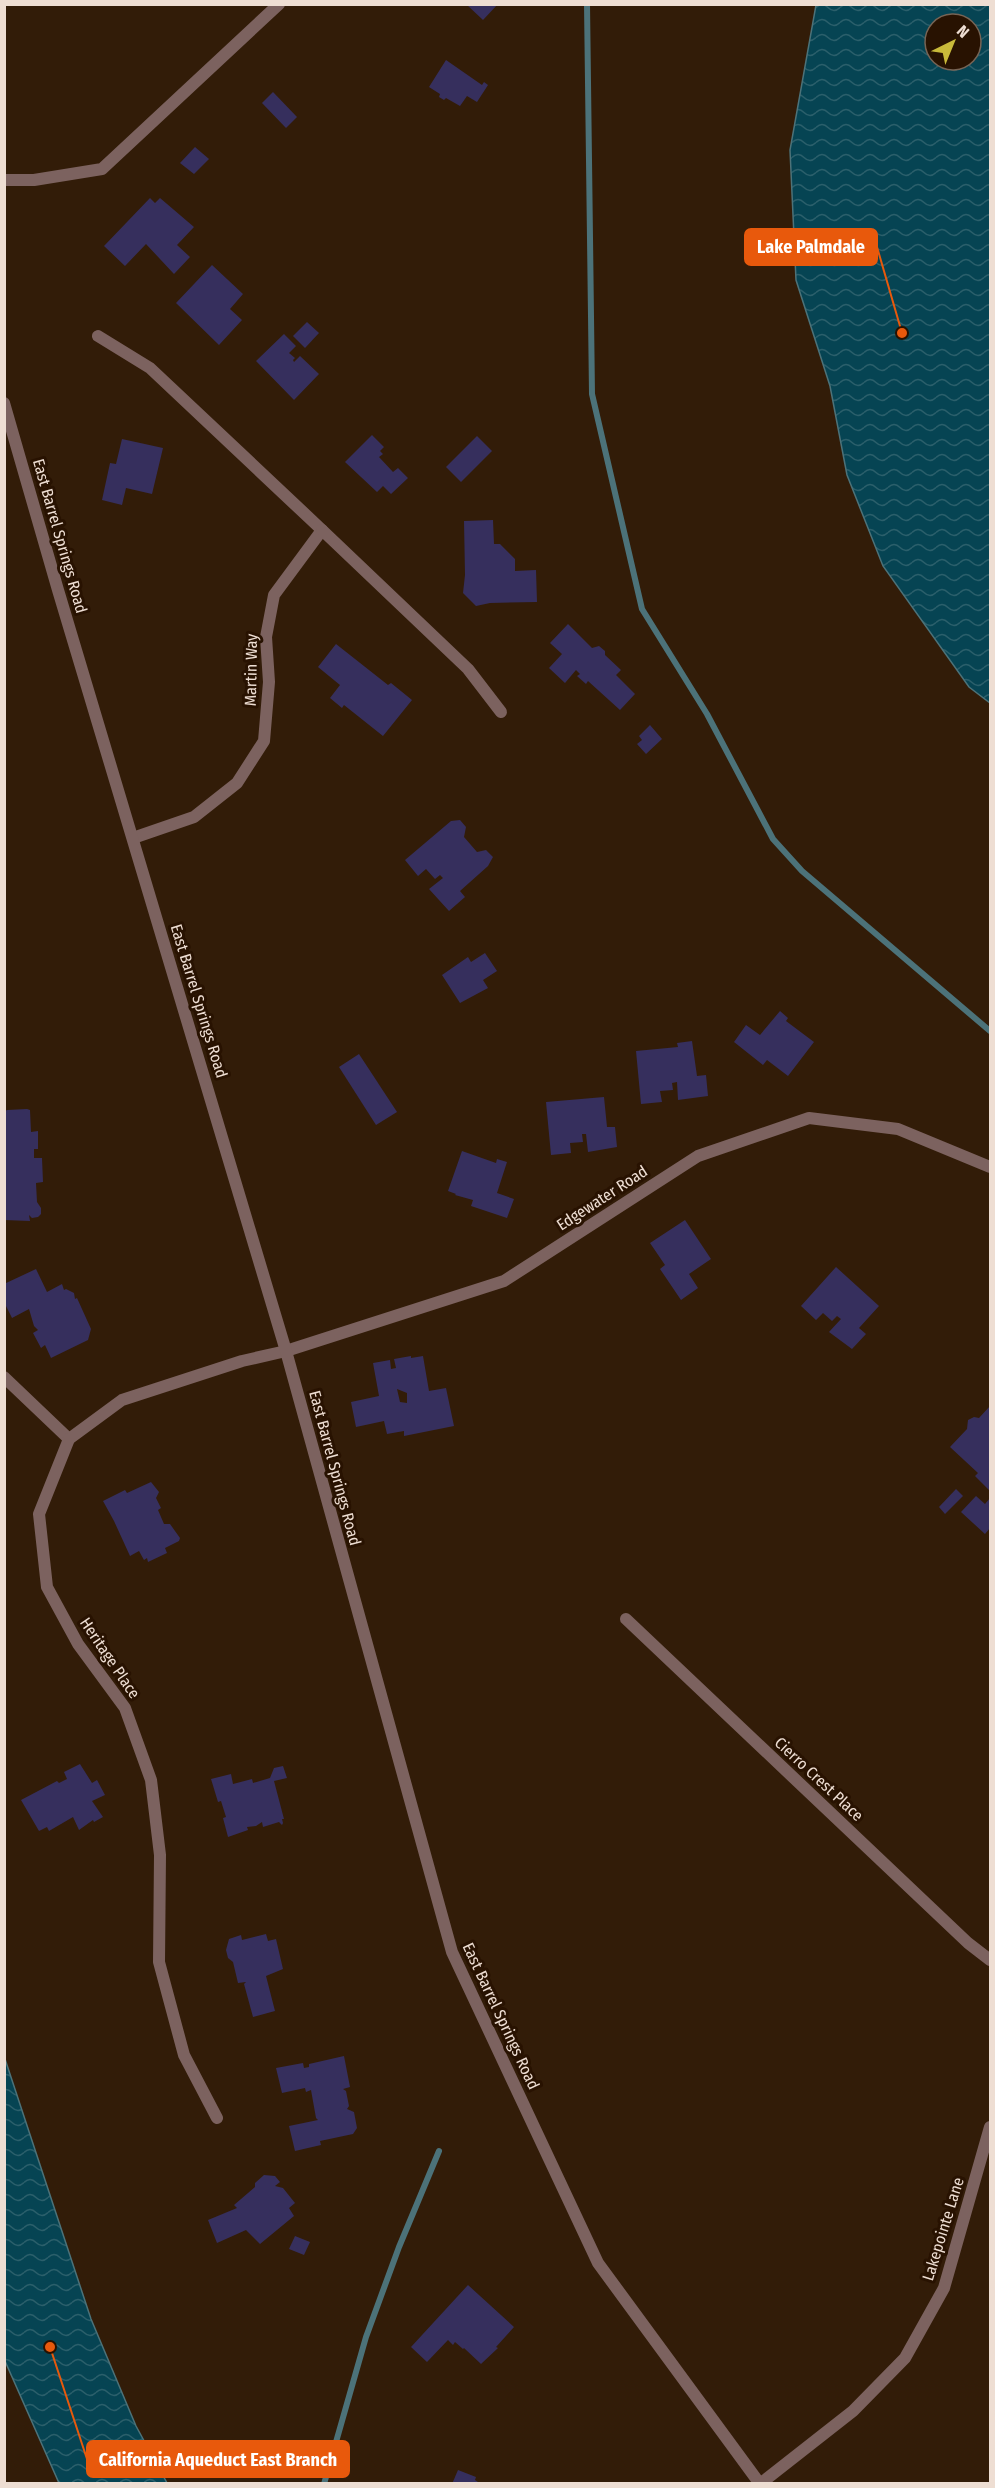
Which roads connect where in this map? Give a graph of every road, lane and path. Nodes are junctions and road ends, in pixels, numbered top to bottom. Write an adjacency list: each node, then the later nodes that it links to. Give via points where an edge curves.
1 (279, 4): 2 (street, via 102,169 34,180)
2 (4, 180)
3 (98, 336): 5 (street, via 150,368)
4 (4, 403): 7 (street, East Barrel Springs Road)
5 (322, 530): 6 (street, via 468,669); 7 (street, Martin Way, via 274,595 266,637 269,682 264,741 237,783 194,817)
6 (501, 712)
7 (133, 838): 9 (street, East Barrel Springs Road)
8 (987, 1164): 9 (street, Edgewater Road, via 898,1129 809,1118 698,1156 504,1281)
9 (286, 1351): 11 (street, Edgewater Road, via 242,1361 122,1400); 16 (street, East Barrel Springs Road, via 452,1952 598,2263)
10 (4, 1377): 11 (street)
11 (69, 1439): 14 (street, Heritage Place, via 39,1514 47,1587 78,1644 124,1708 151,1780 160,1855 159,1962 184,2055)
12 (626, 1619): 13 (street, Cierro Crest Place, via 968,1944)
13 (990, 1960)
14 (217, 2118)
15 (990, 2127): 16 (street, Lakepointe Lane, via 944,2288 905,2358 853,2411)
16 (760, 2484)

